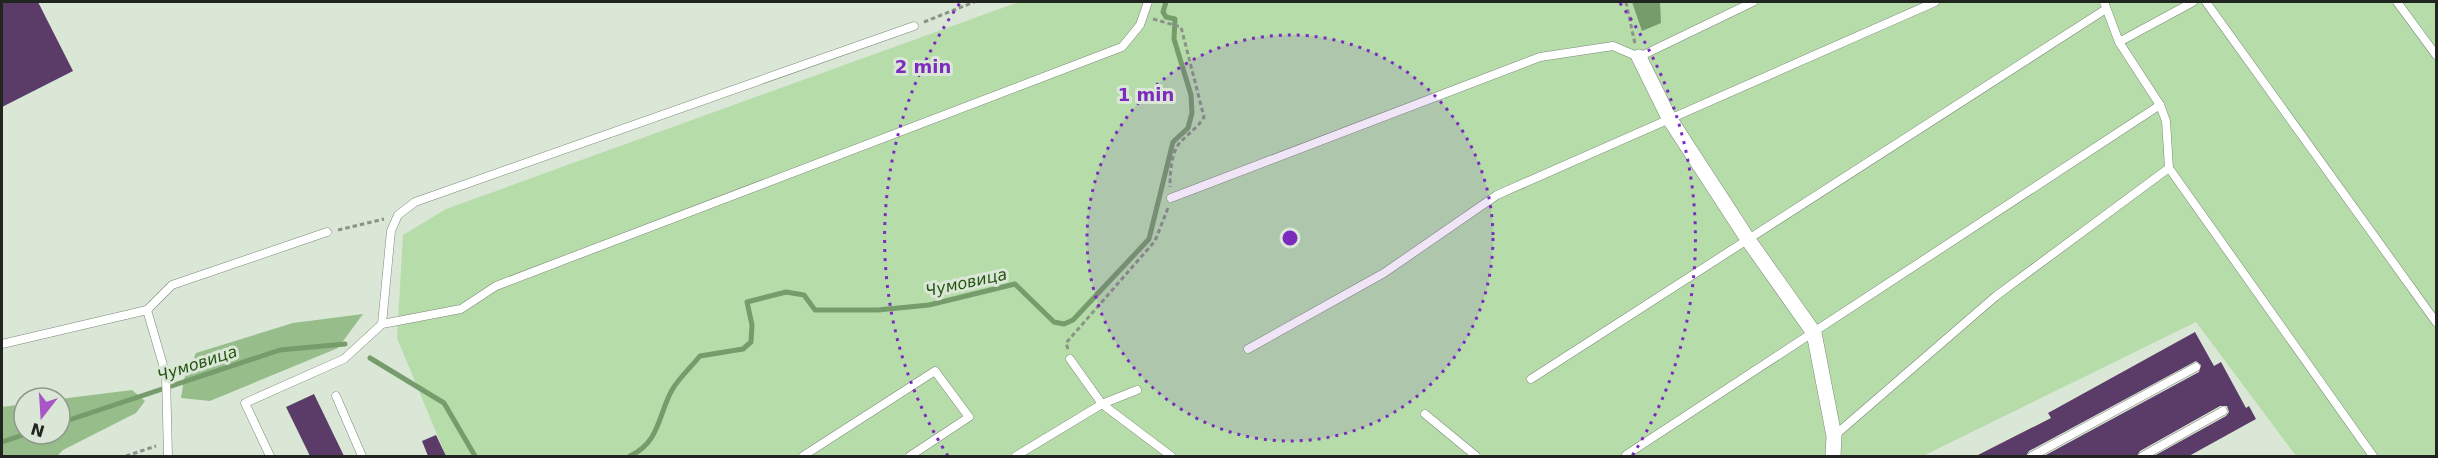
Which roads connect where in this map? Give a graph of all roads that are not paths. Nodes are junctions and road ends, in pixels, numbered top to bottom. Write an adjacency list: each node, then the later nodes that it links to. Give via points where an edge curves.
1 (1148, 2): 20 (lane, via 1140,25 1122,47 496,286 461,309)
2 (1753, 2): 11 (lane)
3 (1935, 2): 13 (lane)
4 (2193, 2): 9 (lane)
5 (2206, 2): 19 (lane)
6 (2397, 2): 10 (lane)
7 (2105, 5): 9 (lane); 17 (lane)
8 (915, 26): 20 (lane, via 415,202 398,215 392,231)
9 (2119, 42): 12 (lane)
10 (2436, 54)
11 (1638, 57): 13 (street); 15 (lane, via 1613,46 1540,57)
12 (2160, 105): 14 (lane, via 2166,121); 21 (lane)
13 (1669, 118): 17 (street); 23 (lane, via 1497,195 1384,273)
14 (2169, 168): 32 (lane, via 1996,296); 45 (lane)
15 (1171, 198)
16 (327, 232): 18 (lane, via 172,285)
17 (1749, 241): 21 (street); 26 (lane)
18 (147, 310): 22 (lane); 34 (lane, via 166,375)
19 (2436, 322)
20 (382, 324): 35 (lane, via 344,359 245,403)
21 (1814, 333): 32 (street); 33 (lane)
22 (2, 344)
23 (1248, 349)
24 (1070, 359): 29 (lane)
25 (2196, 367): 43 (lane)
26 (1531, 379)
27 (1137, 390): 29 (lane)
28 (336, 396): 36 (lane)
29 (1102, 404): 39 (lane); 40 (lane)
30 (2223, 411): 44 (lane)
31 (1425, 414): 41 (lane)
32 (1834, 436): 42 (street)
33 (1626, 455)
34 (168, 456)
35 (270, 456)
36 (362, 456)
37 (803, 456): 38 (lane, via 935,371 969,417)
38 (910, 456)
39 (1016, 456)
40 (1171, 456)
41 (1476, 456)
42 (1833, 456)
43 (2032, 456)
44 (2143, 456)
45 (2373, 456)

